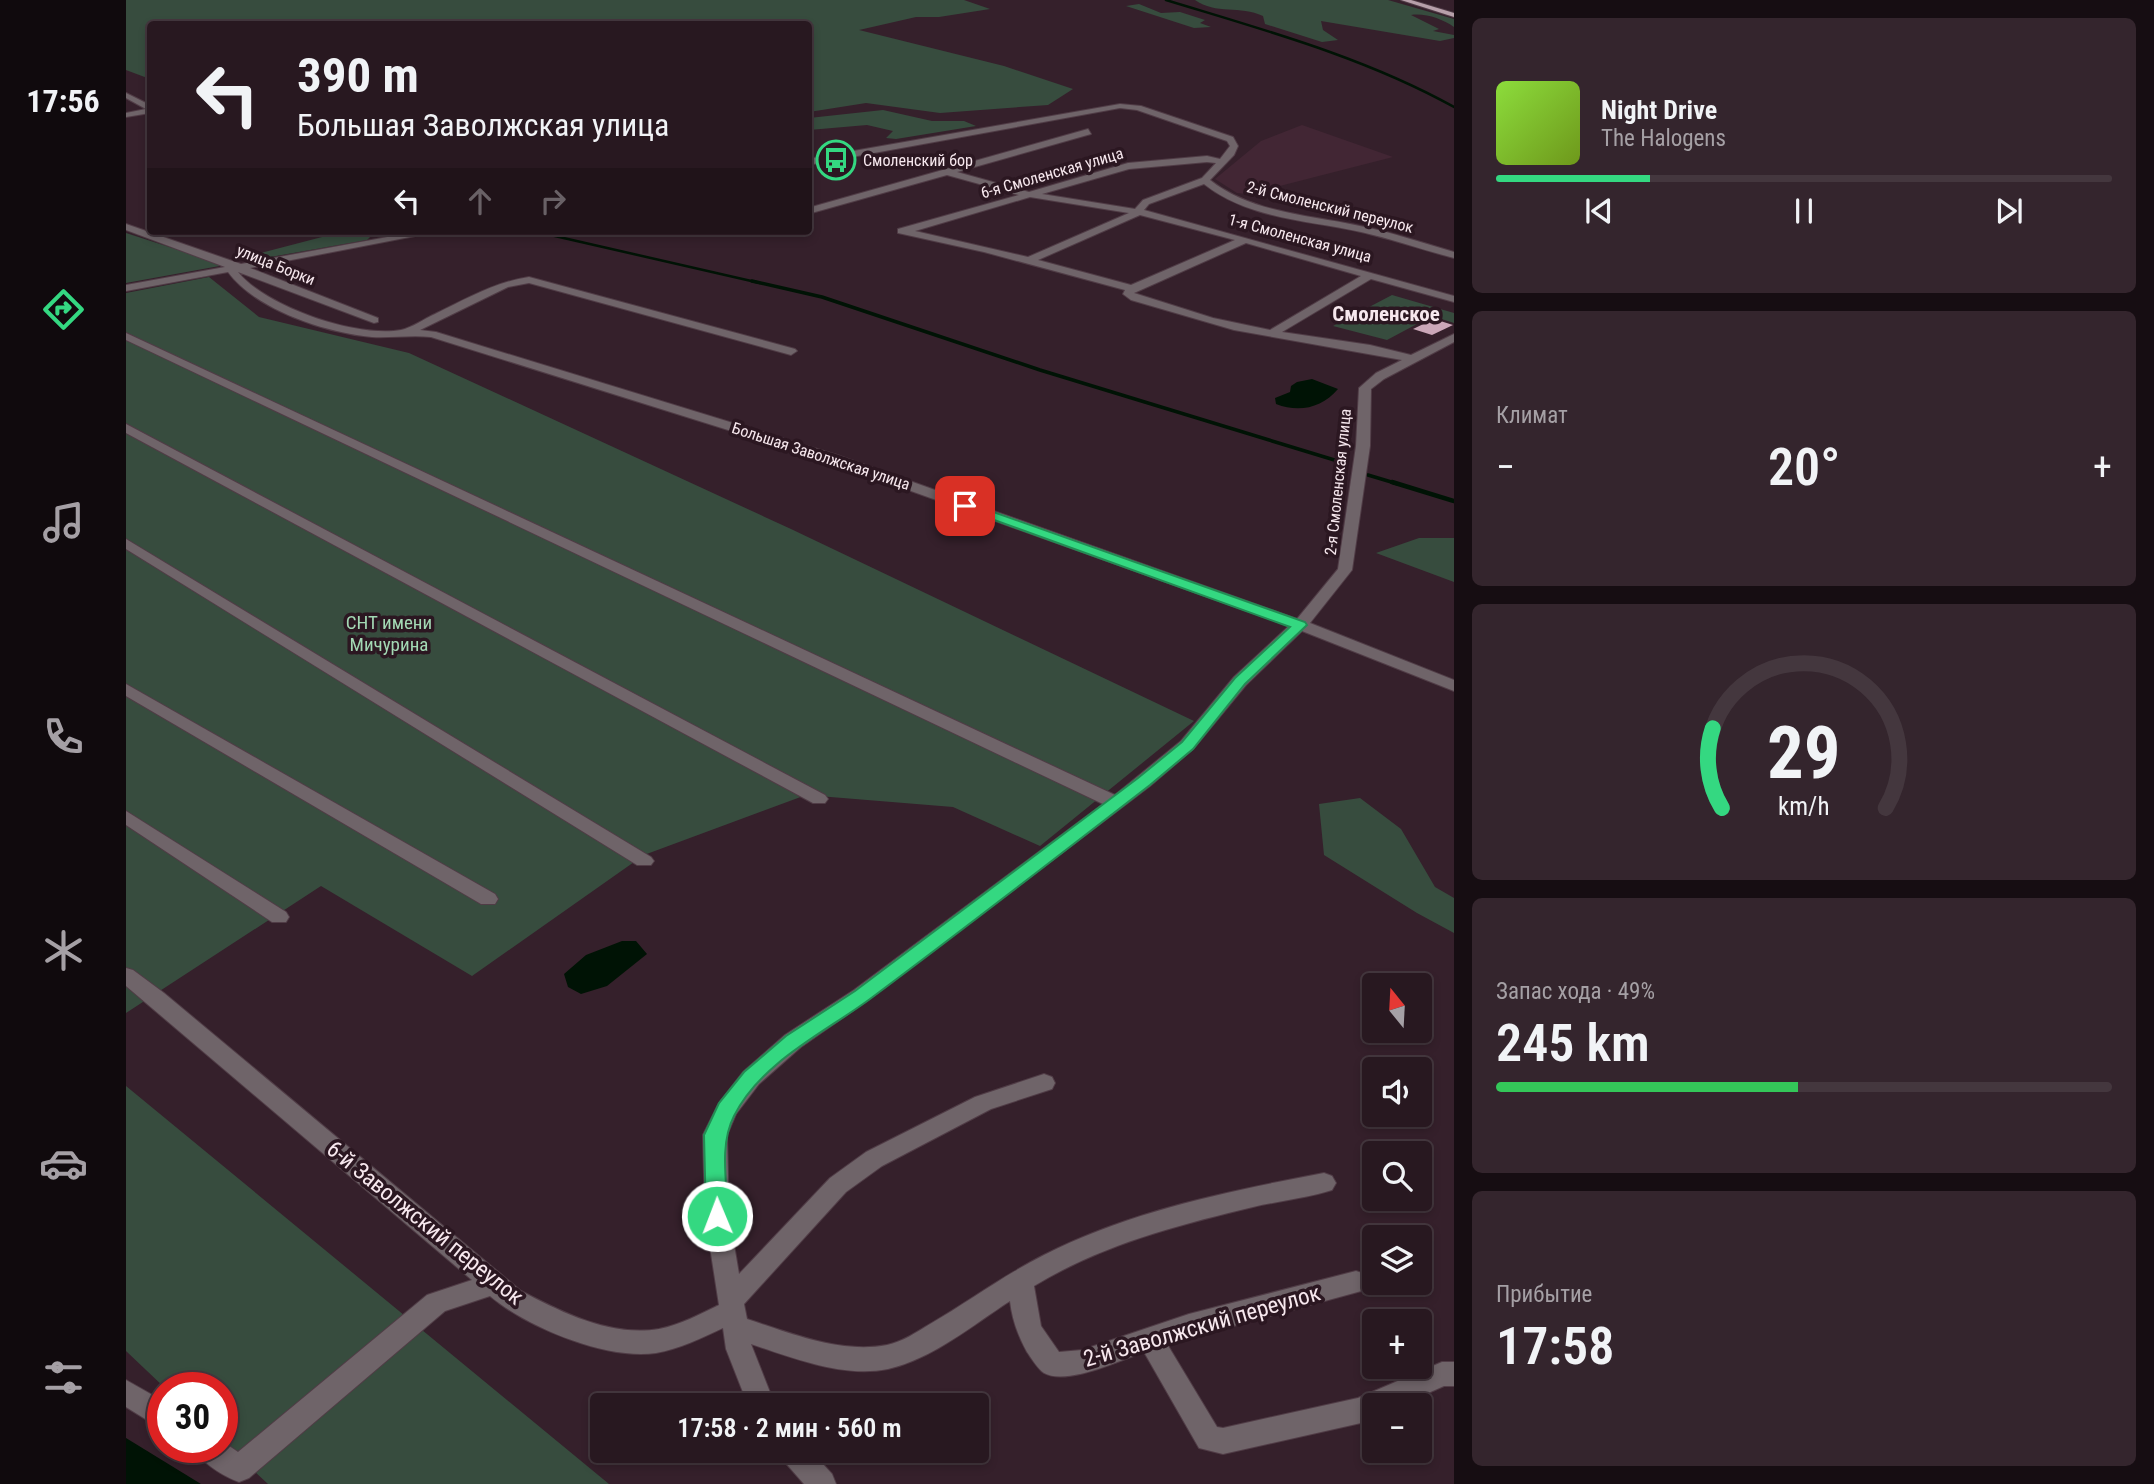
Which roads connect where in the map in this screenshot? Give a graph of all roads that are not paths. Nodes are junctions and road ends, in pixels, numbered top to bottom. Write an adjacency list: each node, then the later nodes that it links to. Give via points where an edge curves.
1 (1404, 0): 2 (main road)
2 (1454, 15)
3 (126, 95): 4 (street)
4 (147, 107)
5 (147, 110): 6 (street)
6 (126, 115)
7 (1088, 132): 10 (street)
8 (812, 161): 9 (street, via 1120,106 1138,107 1230,139 1234,146)
9 (1223, 162): 11 (street); 12 (street, 6-я Смоленская улица, via 1207,159 1128,166)
10 (950, 173): 12 (street, 1-я Смоленская улица); 13 (street)
11 (1205, 180): 14 (street, via 1146,202); 22 (street, 2-й Смоленский переулок, via 1221,194 1253,205 1364,229)
12 (1031, 195): 14 (street, 1-я Смоленская улица); 23 (street, 6-я Смоленская улица, via 898,233)
13 (812, 210)
14 (1136, 214): 21 (street, 1-я Смоленская улица, via 1158,215); 23 (street)
15 (126, 227): 16 (street, улица Борки)
16 (147, 234)
17 (149, 235): 24 (street, улица Борки)
18 (384, 235): 20 (street)
19 (414, 235): 20 (street)
20 (391, 239): 24 (street)
21 (1244, 240): 25 (street, 1-я Смоленская улица); 28 (street)
22 (1454, 255)
23 (1030, 260): 28 (street)
24 (237, 266): 27 (street); 31 (street, улица Борки); 32 (street, Большая Заволжская улица, via 233,272 239,282 273,305 365,332)
25 (1371, 274): 29 (street, 1-я Смоленская улица); 33 (street)
26 (1454, 287): 29 (street)
27 (126, 288)
28 (1132, 289): 33 (street, via 1128,294 1135,298 1234,327)
29 (1438, 295): 30 (street, 1-я Смоленская улица)
30 (1454, 299)
31 (374, 320)
32 (408, 331): 36 (street, via 505,284 529,280); 40 (street, Большая Заволжская улица, via 486,350 832,458)
33 (1274, 332): 37 (street)
34 (126, 336): 44 (street)
35 (1454, 337): 37 (street, 2-я Смоленская улица)
36 (791, 351)
37 (1414, 359): 40 (street, 2-я Смоленская улица, via 1365,388 1363,446 1345,570)
38 (126, 428): 43 (street)
39 (126, 543): 46 (street)
40 (1300, 625): 41 (street, Большая Заволжская улица); 44 (street, via 1240,681 1187,746)
41 (1454, 685)
42 (126, 689): 47 (street)
43 (819, 799)
44 (1116, 803): 55 (street, via 793,1041 751,1077 727,1109 715,1135 717,1216)
45 (126, 817): 48 (street)
46 (644, 860)
47 (488, 899)
48 (279, 918)
49 (126, 975): 54 (street, 6-й Заволжский переулок)
50 (1044, 1083): 55 (street, via 983,1103 874,1159 838,1185)
51 (1324, 1183): 52 (street, via 1201,1207 1068,1255)
52 (1021, 1282): 55 (street, via 924,1341 882,1358 804,1350); 56 (street, 2-й Заволжский переулок, via 1025,1320 1037,1348 1053,1364 1082,1362)
53 (1356, 1282): 56 (street, 2-й Заволжский переулок)
54 (495, 1284): 55 (street, 6-й Заволжский переулок, via 512,1299 554,1321 625,1340 655,1341); 61 (street, via 436,1304 239,1469)
55 (733, 1313): 59 (street, via 739,1349)
56 (1150, 1339): 57 (street, via 1200,1427 1209,1439 1223,1441 1361,1410 1442,1374)
57 (1454, 1374)
58 (126, 1392): 60 (street)
59 (756, 1393)
60 (147, 1406)
61 (231, 1463)
62 (804, 1463): 63 (street)
63 (822, 1484)

